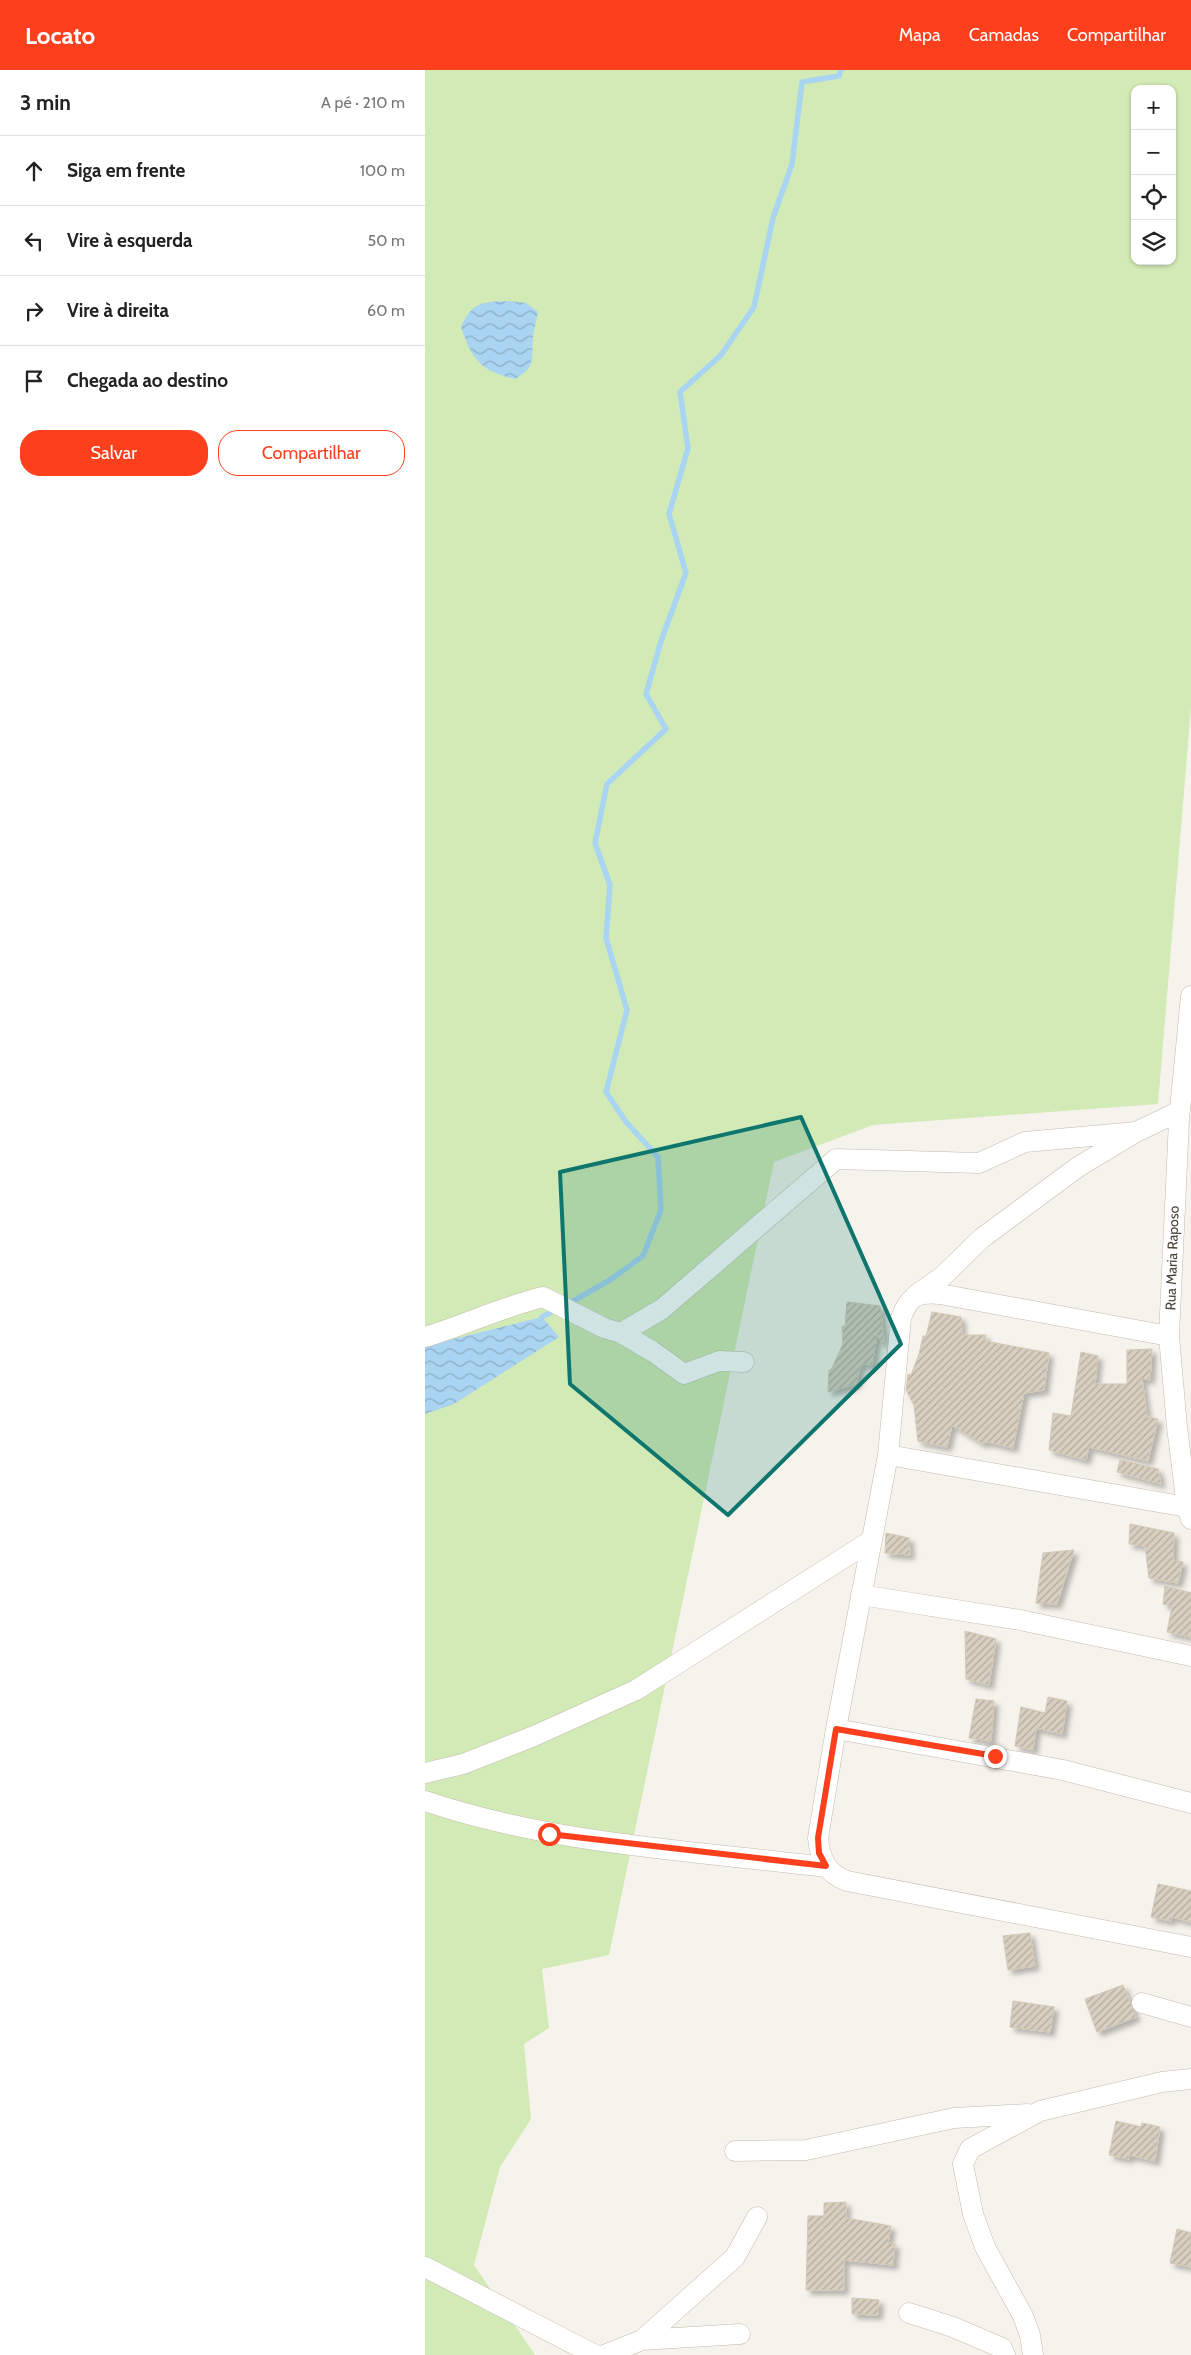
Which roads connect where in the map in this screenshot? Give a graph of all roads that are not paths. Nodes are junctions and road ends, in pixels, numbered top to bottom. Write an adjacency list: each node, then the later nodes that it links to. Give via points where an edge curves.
1 (1191, 996): 2 (street, Rua Maria Raposo)
2 (1180, 1111): 3 (street); 6 (street, Rua Maria Raposo)
3 (1136, 1132): 4 (street, via 1078,1167 1030,1202 982,1238 943,1276); 5 (street, via 1025,1142 979,1163 836,1159 662,1309)
4 (913, 1297): 6 (street, via 925,1292 940,1294); 9 (street, via 901,1318)
5 (621, 1333): 7 (street, via 604,1328 543,1297 514,1304 471,1323); 8 (street, via 684,1374 719,1362)
6 (1169, 1336): 10 (street, Rua Maria Raposo)
7 (425, 1337)
8 (744, 1362)
9 (889, 1455): 10 (street); 11 (street)
10 (1189, 1513)
11 (872, 1540): 12 (street); 15 (street, via 636,1690 463,1764)
12 (861, 1595): 13 (street, via 1020,1620); 14 (street)
13 (1191, 1656)
14 (836, 1729): 17 (street, via 1063,1770); 18 (street, via 818,1838 819,1853)
15 (425, 1773)
16 (425, 1801): 18 (street, via 549,1834)
17 (1191, 1803)
18 (826, 1866): 19 (street, via 836,1877 870,1886)
19 (1191, 1947)
20 (1142, 2002): 21 (street)
21 (1191, 2017)
22 (1191, 2079): 23 (street, via 1162,2082)
23 (1035, 2113): 24 (street, via 954,2118 806,2150); 33 (street, via 970,2149 963,2164 979,2232 1023,2316)
24 (735, 2151)
25 (757, 2217): 29 (street, via 735,2257)
26 (425, 2266): 30 (street)
27 (909, 2313): 32 (street, via 1003,2348)
28 (740, 2334): 29 (street)
29 (641, 2340): 31 (street)
30 (595, 2355)
31 (604, 2355)
32 (1005, 2355)
33 (1033, 2355)

